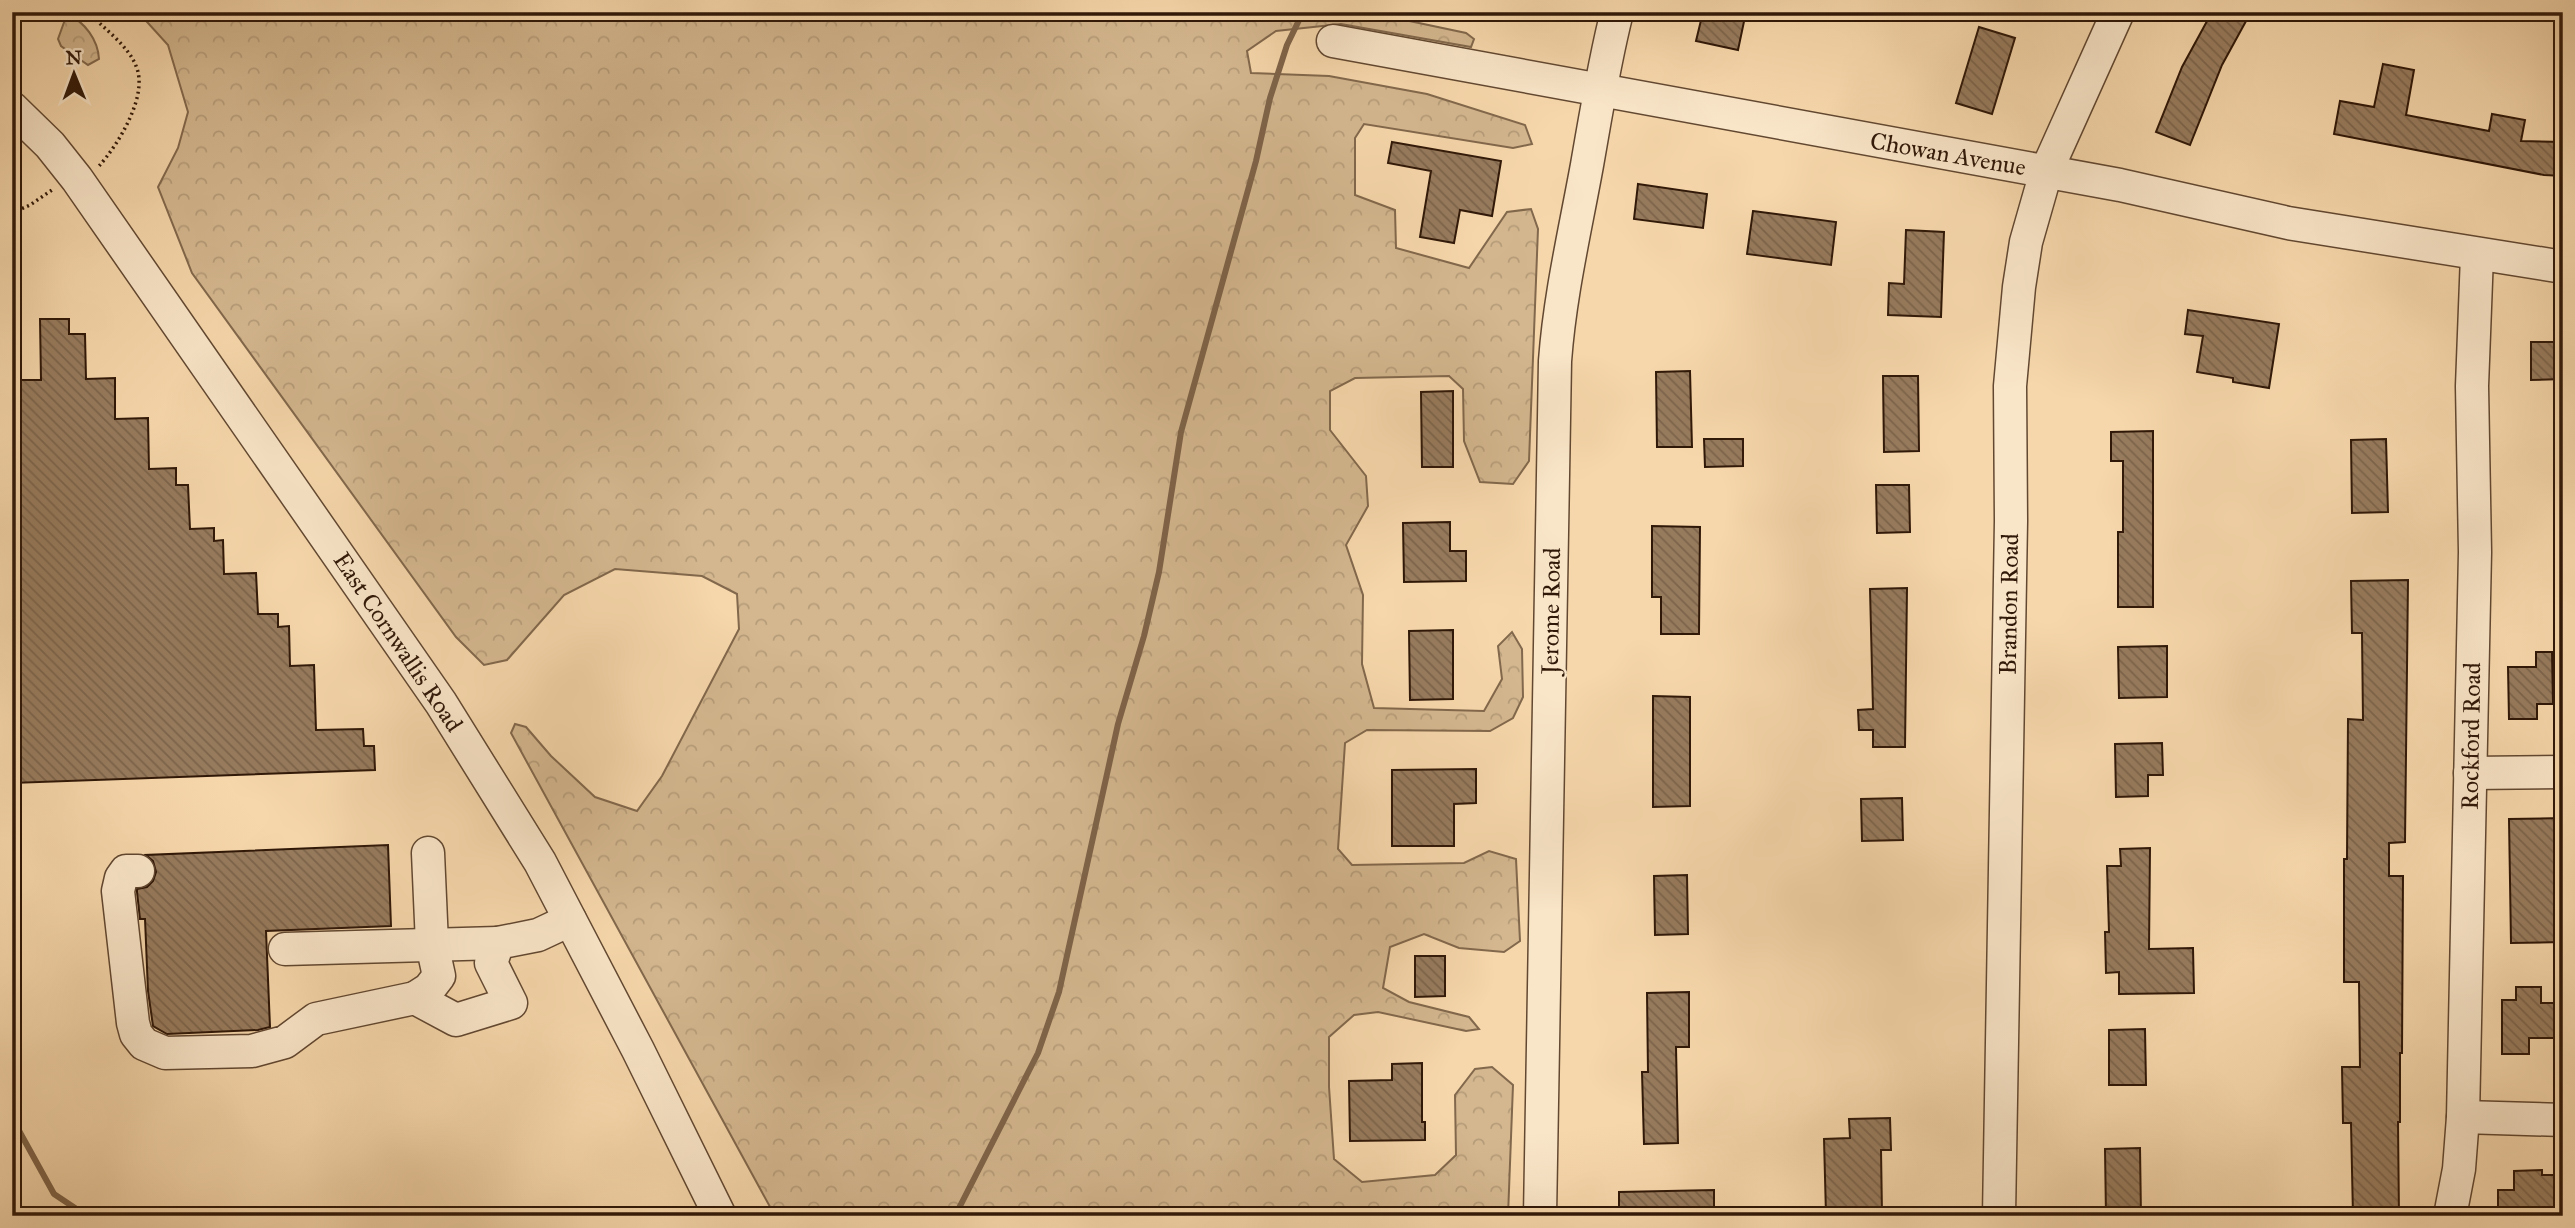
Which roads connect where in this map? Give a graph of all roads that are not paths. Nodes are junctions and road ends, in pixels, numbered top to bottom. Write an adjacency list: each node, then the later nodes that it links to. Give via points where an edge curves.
1 (1616, 12): 4 (street, Jerome Road)
2 (2118, 12): 6 (street, Brandon Road)
3 (1333, 41): 4 (street, Chowan Avenue)
4 (1599, 90): 6 (street, Chowan Avenue); 21 (street, Jerome Road, via 1565,274 1555,361)
5 (12, 108): 13 (street, East Cornwallis Road, via 76,179 441,703 540,862)
6 (2046, 172): 7 (street, Chowan Avenue, via 2288,223); 22 (street, Brandon Road, via 2026,242 2010,386)
7 (2477, 255): 8 (street, Chowan Avenue); 10 (street, Rockford Road)
8 (2563, 267)
9 (2563, 772): 10 (street)
10 (2470, 773): 18 (street, Rockford Road)
11 (428, 853): 15 (street)
12 (138, 871): 17 (street, via 126,871 118,891 133,1023 144,1044 165,1054 252,1051 285,1042 316,1019)
13 (570, 920): 14 (street, via 538,935); 20 (street, East Cornwallis Road)
14 (498, 943): 15 (street); 17 (street, via 491,963 511,1003 456,1020)
15 (432, 944): 16 (street); 17 (street, via 439,975)
16 (285, 948)
17 (415, 998)
18 (2463, 1117): 19 (street); 23 (street, Rockford Road)
19 (2563, 1120)
20 (720, 1216)
21 (1540, 1216)
22 (1999, 1216)
23 (2450, 1216)

